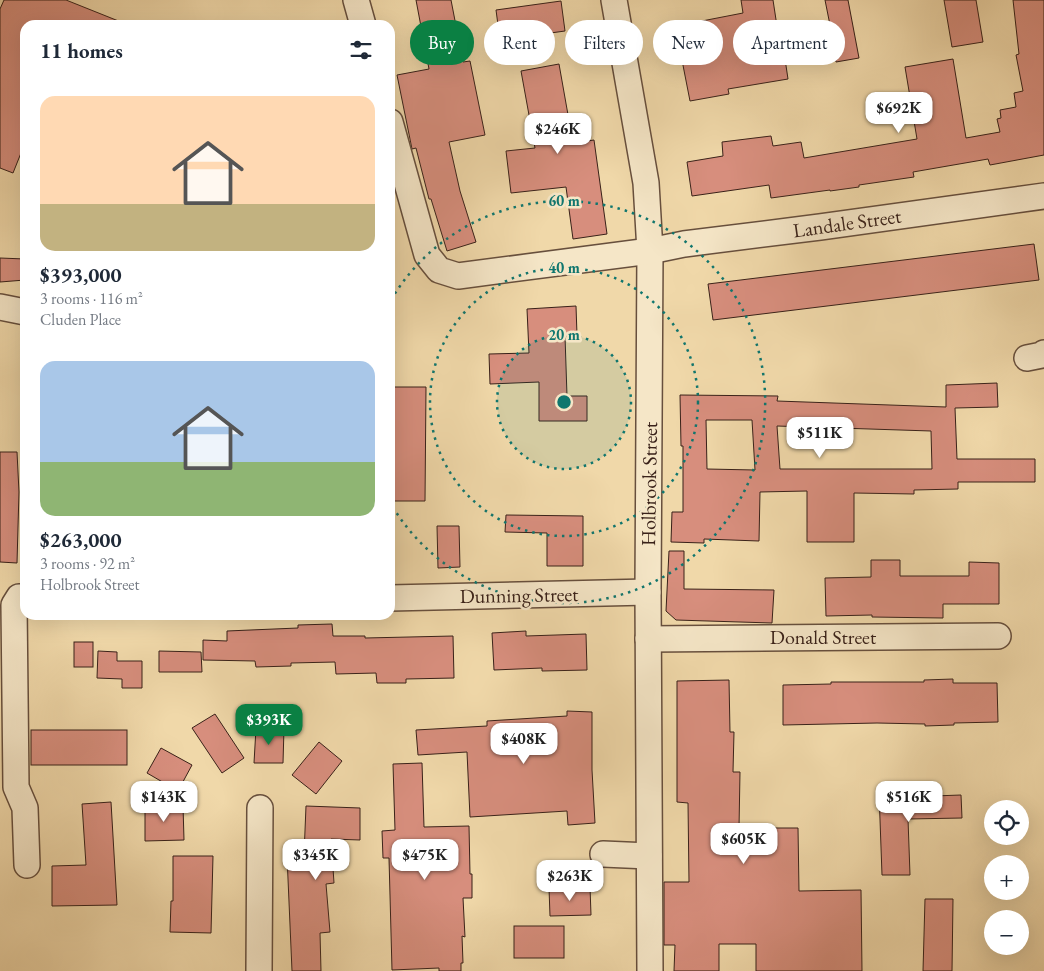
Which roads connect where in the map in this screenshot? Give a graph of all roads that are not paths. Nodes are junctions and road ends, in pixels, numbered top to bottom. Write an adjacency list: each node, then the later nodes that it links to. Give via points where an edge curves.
1 (356, 0): 3 (street)
2 (614, 0): 6 (street, Holbrook Street, via 646,183)
3 (362, 20)
4 (395, 140): 6 (street, Landale Street, via 427,255 439,270 458,276)
5 (1044, 196): 6 (street, Landale Street)
6 (650, 251): 9 (street, Holbrook Street)
7 (0, 308): 8 (street)
8 (20, 311)
9 (648, 592): 10 (street, Dunning Street); 13 (street, Holbrook Street)
10 (395, 598)
11 (20, 599): 17 (street, via 14,605 16,787 26,808)
12 (998, 636): 13 (street, Donald Street)
13 (648, 639): 16 (street, Holbrook Street)
14 (260, 808): 18 (street)
15 (604, 854): 16 (street)
16 (648, 856): 19 (street, Holbrook Street)
17 (27, 865)
18 (259, 971)
19 (650, 971)

